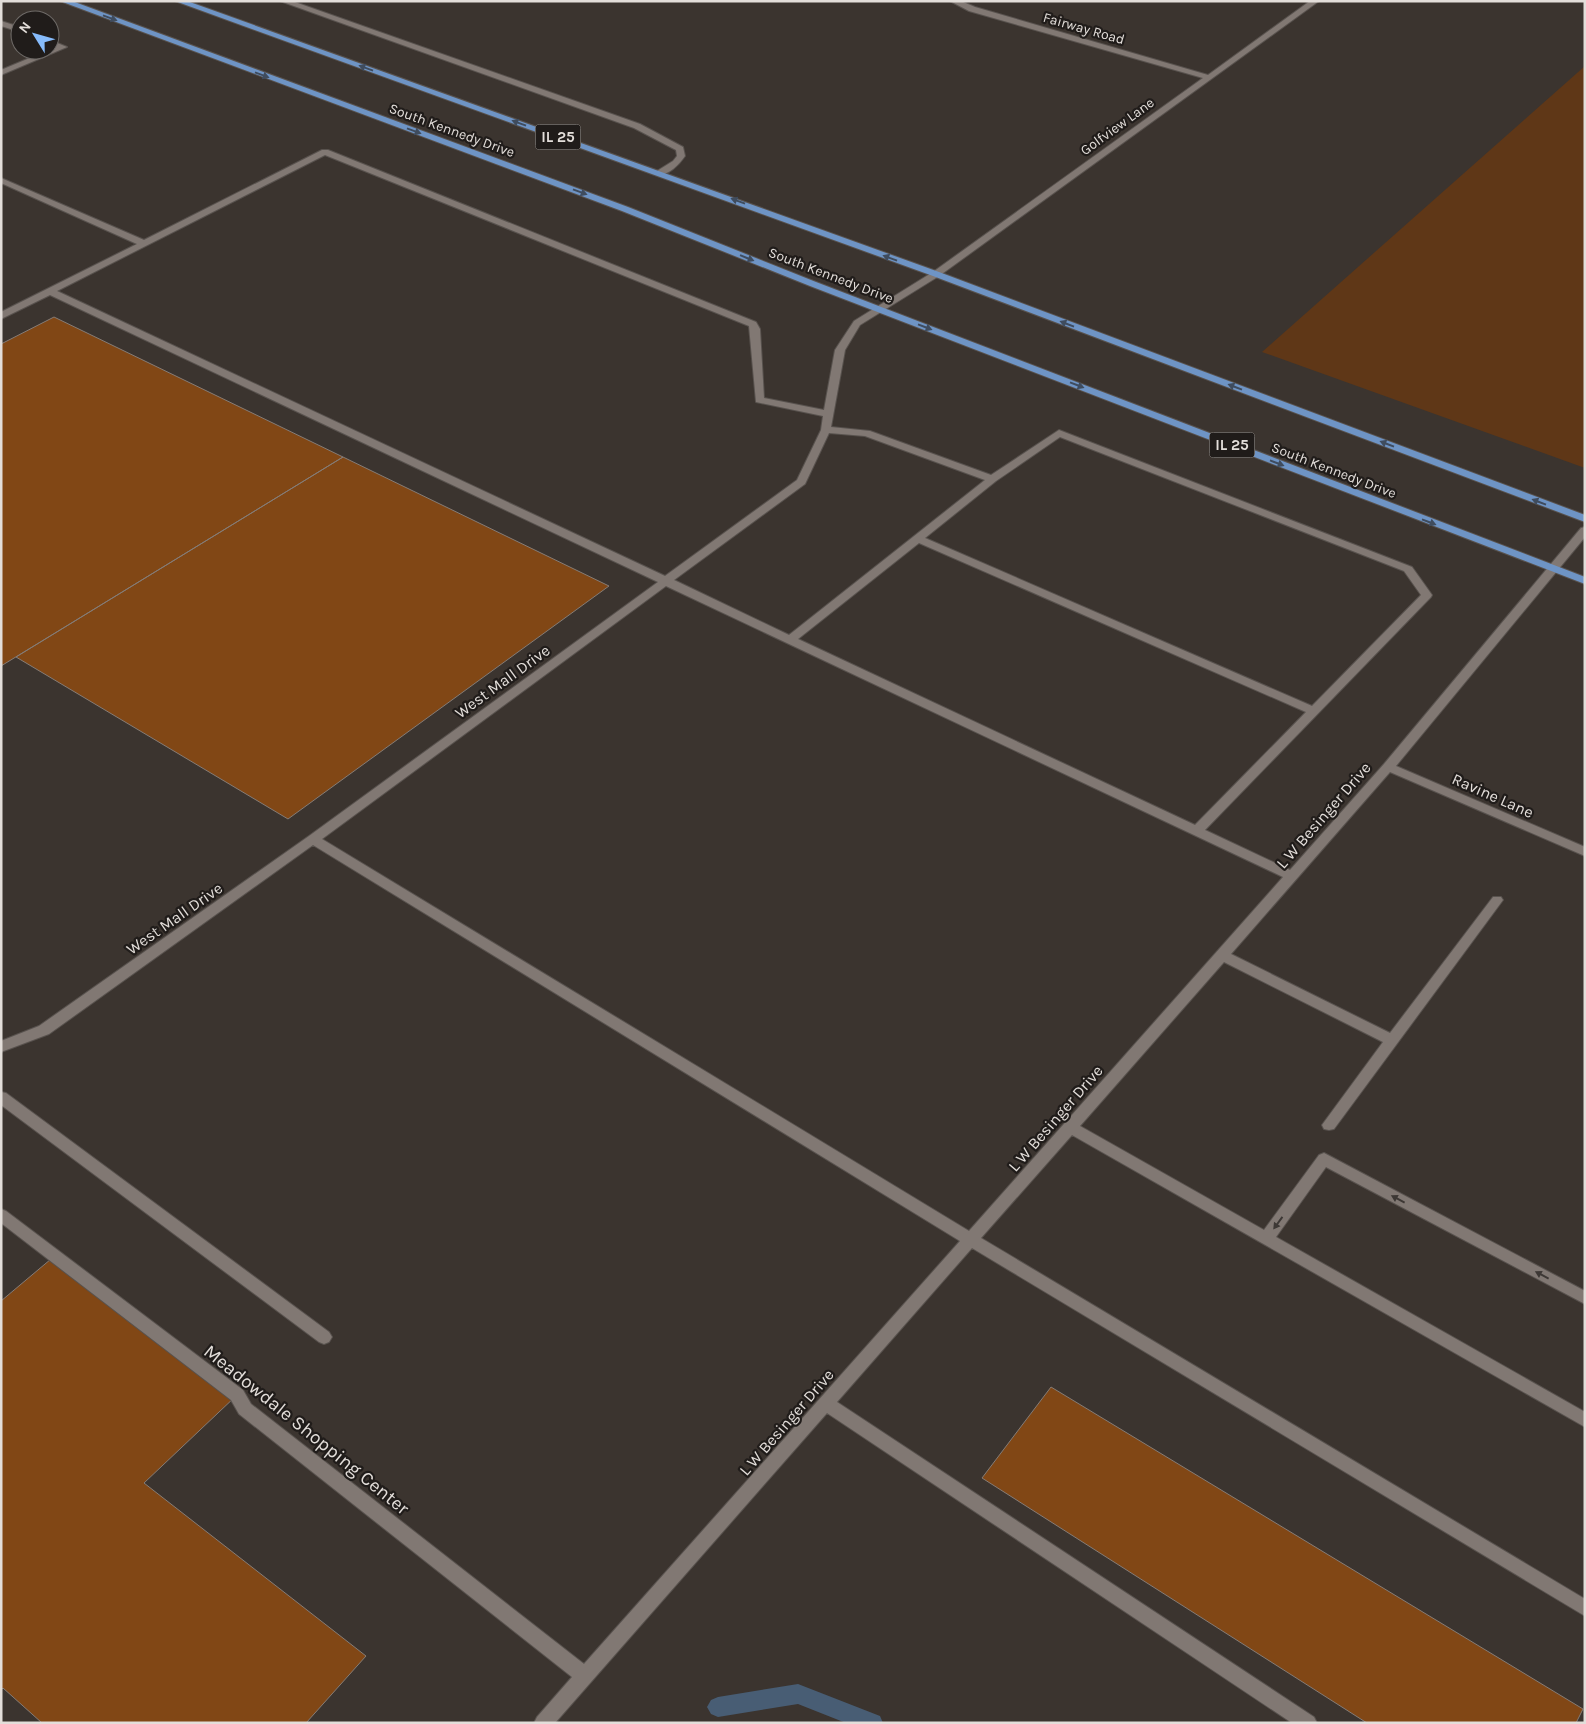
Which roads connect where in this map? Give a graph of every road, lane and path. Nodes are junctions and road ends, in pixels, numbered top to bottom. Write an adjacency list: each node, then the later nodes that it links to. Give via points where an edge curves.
1 (64, 1): 14 (main road, South Kennedy Drive / IL 25, one-way to 14, via 625,209)
2 (179, 1): 9 (main road, South Kennedy Drive / IL 25, one-way to 2)
3 (284, 1): 9 (street, via 637,126 680,149 681,156 676,163)
4 (954, 1): 8 (street, Fairway Road, via 972,9)
5 (1315, 1): 8 (street, Golfview Lane)
6 (32, 60): 7 (street)
7 (1, 73)
8 (1208, 77): 12 (street, Golfview Lane)
9 (660, 173): 12 (main road, South Kennedy Drive / IL 25, one-way to 9)
10 (1, 180): 11 (street)
11 (144, 244): 13 (street); 16 (street, via 325,152 753,324 759,400)
12 (936, 274): 14 (street, West Mall Drive); 19 (main road, South Kennedy Drive / IL 25, one-way to 12)
13 (52, 292): 15 (street); 24 (street)
14 (880, 309): 16 (street, West Mall Drive, via 857,323 840,350); 22 (main road, South Kennedy Drive / IL 25, one-way to 22)
15 (1, 316)
16 (828, 414): 17 (street, West Mall Drive)
17 (826, 430): 18 (street, via 866,433); 24 (street, West Mall Drive, via 801,482)
18 (992, 479): 21 (street); 26 (street, via 1059,433 1408,569 1427,595)
19 (1585, 519)
20 (1585, 530): 22 (street, L W Besinger Drive)
21 (917, 538): 25 (street); 26 (street)
22 (1552, 569): 23 (main road, South Kennedy Drive / IL 25); 27 (street, L W Besinger Drive)
23 (1585, 581)
24 (665, 582): 25 (street); 29 (street, West Mall Drive)
25 (789, 640): 28 (street)
26 (1313, 711): 28 (street)
27 (1388, 767): 30 (street, Ravine Lane); 31 (street, L W Besinger Drive)
28 (1196, 832): 31 (street)
29 (313, 839): 35 (street, West Mall Drive, via 44,1030); 41 (street)
30 (1585, 852)
31 (1292, 876): 33 (street, L W Besinger Drive)
32 (1497, 900): 34 (street)
33 (1222, 955): 34 (street); 38 (street, L W Besinger Drive)
34 (1392, 1040): 37 (street)
35 (1, 1047)
36 (1, 1097): 43 (street)
37 (1329, 1125)
38 (1070, 1127): 40 (street); 41 (street, L W Besinger Drive)
39 (1, 1215): 47 (street, Meadowdale Shopping Center, via 237,1395 245,1409)
40 (1266, 1239): 42 (street, one-way to 40, via 1324,1159); 45 (street)
41 (971, 1240): 44 (street, L W Besinger Drive); 46 (street)
42 (1585, 1298)
43 (324, 1337)
44 (826, 1403): 47 (street, L W Besinger Drive); 49 (street)
45 (1585, 1420)
46 (1585, 1608)
47 (585, 1676): 48 (street, L W Besinger Drive)
48 (543, 1723)
49 (1308, 1723)

